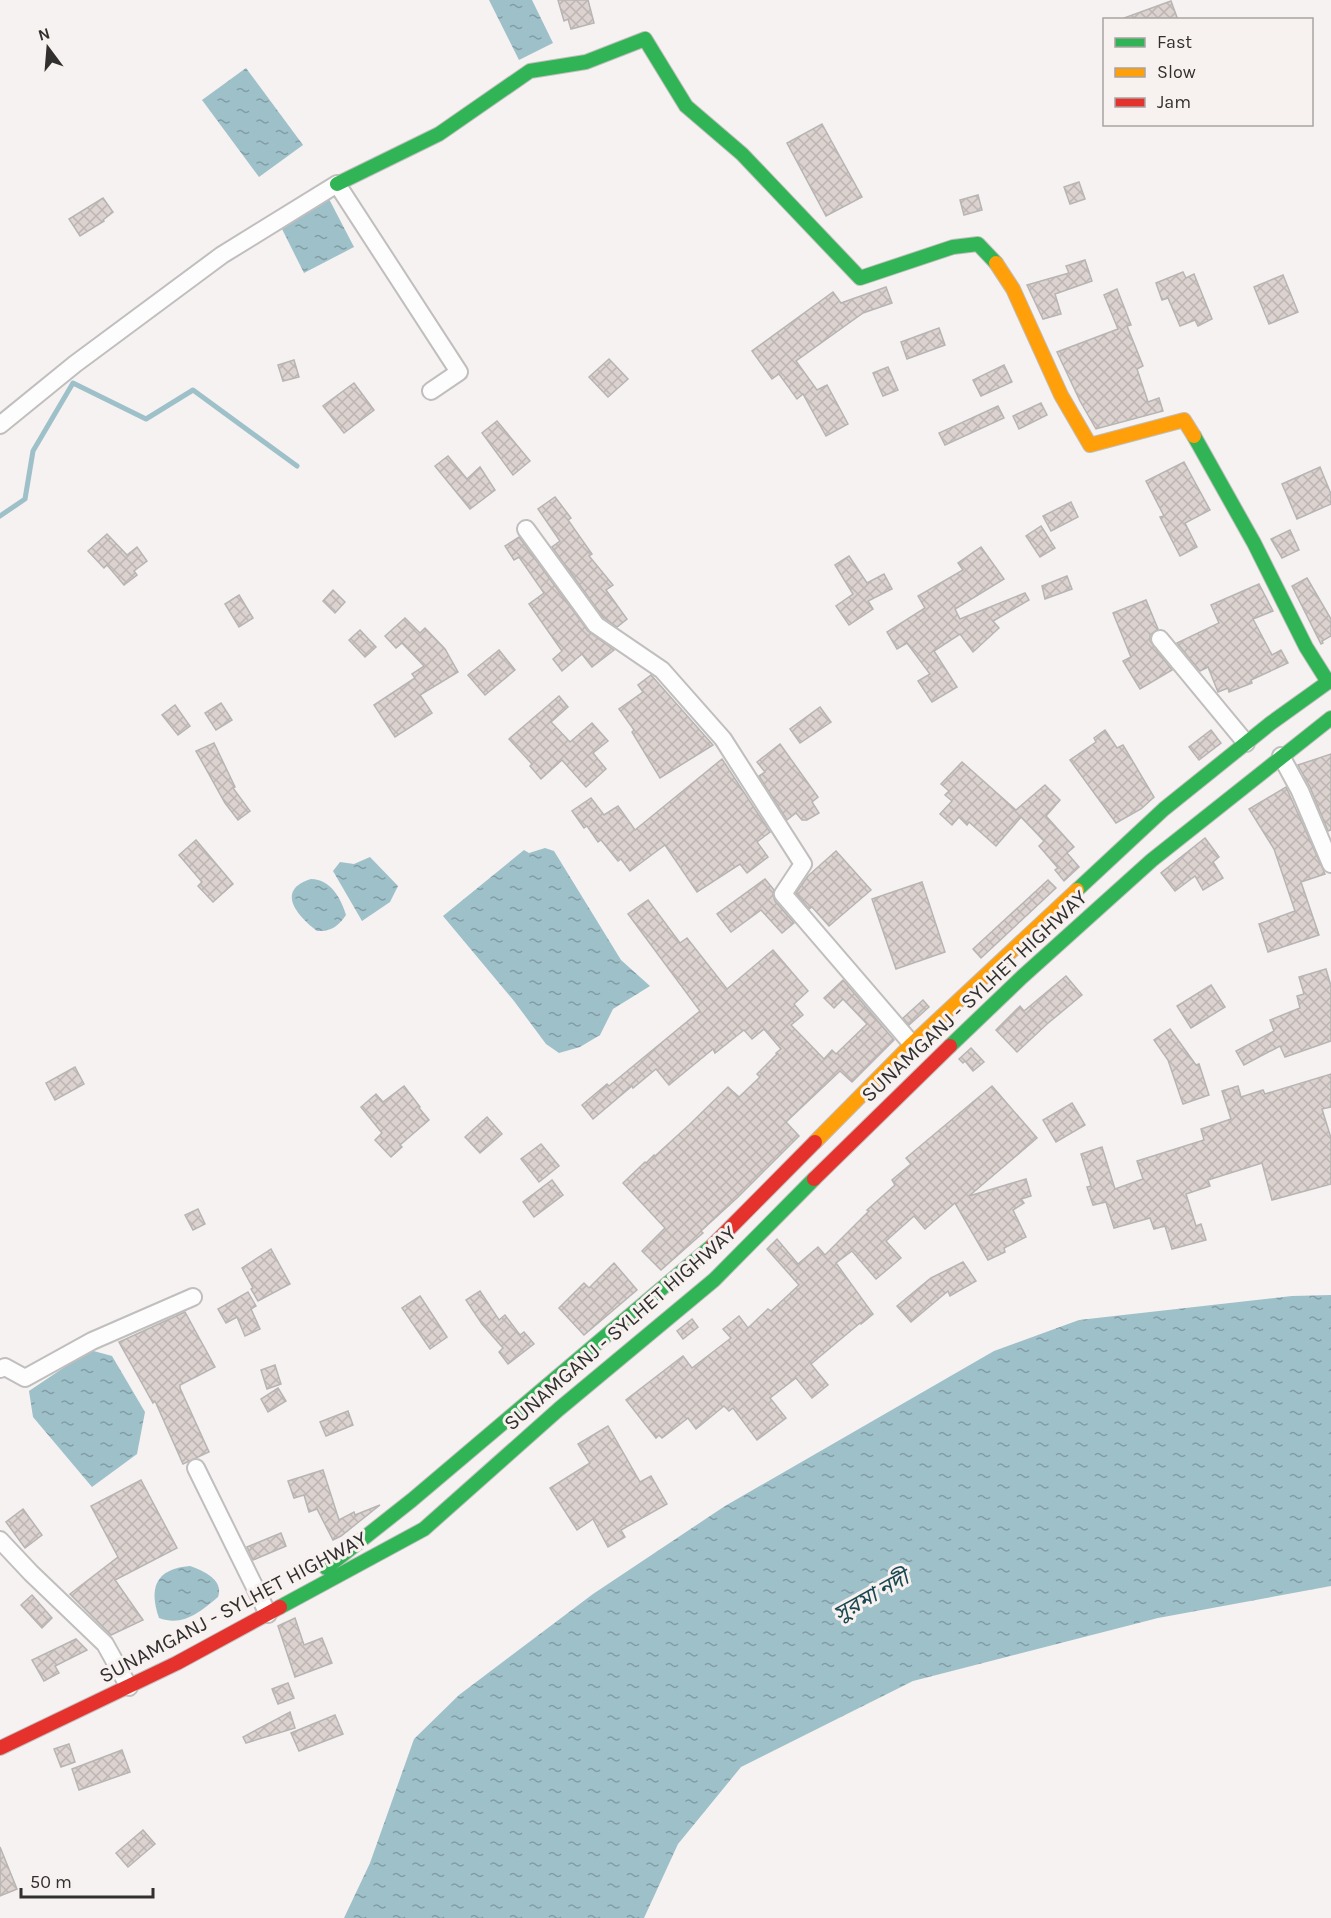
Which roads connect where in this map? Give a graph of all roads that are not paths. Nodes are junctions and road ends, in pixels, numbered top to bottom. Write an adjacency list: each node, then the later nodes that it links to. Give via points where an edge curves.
1 (337, 184): 2 (street, via 459,372); 3 (street, via 222,255); 6 (main road, via 439,134 530,71 586,62 645,39 686,106 742,154 860,278 952,247 978,244 988,252 1022,305 1072,419 1090,445 1184,420 1271,576 1315,666)
2 (431, 391)
3 (0, 425)
4 (526, 529): 11 (street, via 596,625 662,670 723,739 803,864 783,894)
5 (1160, 639): 8 (street)
6 (1329, 681): 8 (main road, SUNAMGANJ - SYLHET HIGHWAY)
7 (1331, 718): 9 (main road, SUNAMGANJ - SYLHET HIGHWAY)
8 (1246, 743): 11 (main road, SUNAMGANJ - SYLHET HIGHWAY, via 1164,809)
9 (1281, 756): 10 (street); 16 (main road, SUNAMGANJ - SYLHET HIGHWAY, via 1152,860 1022,977 857,1135 714,1280 559,1409 424,1529)
10 (1331, 864)
11 (912, 1044): 16 (main road, SUNAMGANJ - SYLHET HIGHWAY, via 707,1251 412,1500)
12 (193, 1297): 13 (street, via 92,1341 25,1378 5,1367)
13 (0, 1369)
14 (196, 1468): 16 (street)
15 (0, 1540): 17 (street, via 105,1644)
16 (268, 1614): 17 (main road, SUNAMGANJ - SYLHET HIGHWAY)
17 (129, 1687): 18 (main road, SUNAMGANJ - SYLHET HIGHWAY)
18 (0, 1748)

